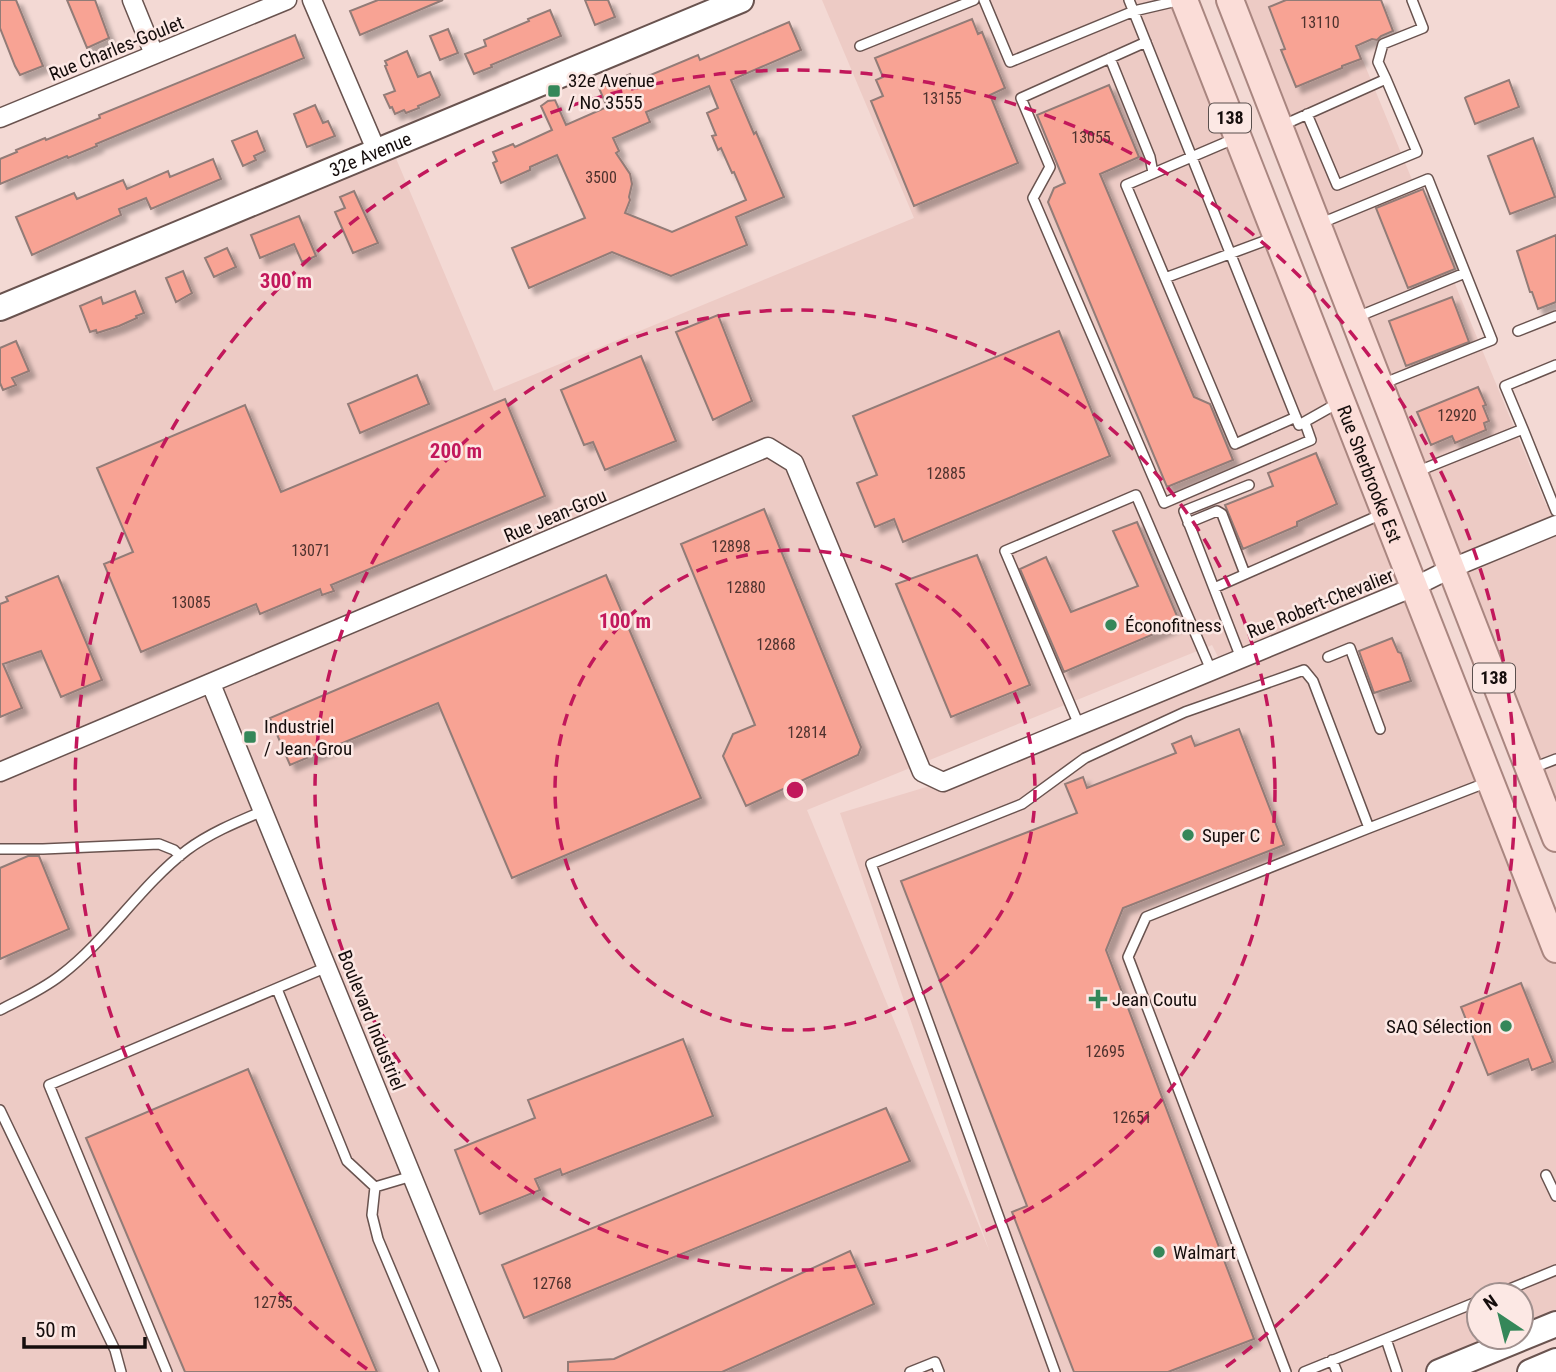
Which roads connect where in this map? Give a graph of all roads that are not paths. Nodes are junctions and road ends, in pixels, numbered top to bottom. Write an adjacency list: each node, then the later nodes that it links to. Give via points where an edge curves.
1 (132, 0): 14 (street)
2 (287, 0): 14 (street, Rue Charles-Goulet)
3 (312, 0): 21 (street)
4 (741, 0): 21 (street, 32e Avenue)
5 (974, 0): 13 (lane)
6 (984, 0): 11 (lane, via 1010,62)
7 (1129, 0): 11 (lane)
8 (1183, 0): 11 (lane); 20 (main road, Rue Sherbrooke Est / 138)
9 (1230, 0): 19 (main road, 138)
10 (1412, 0): 16 (lane, via 1423,28 1383,44 1378,62)
11 (1134, 11): 12 (lane)
12 (1146, 42): 15 (lane); 22 (lane)
13 (860, 46)
14 (154, 54): 18 (street, Rue Charles-Goulet)
15 (1110, 58): 23 (lane); 37 (lane, via 1021,98 1050,167 1033,198 1164,503 1311,440)
16 (1386, 79): 17 (lane); 17 (lane, via 1417,152 1337,185)
17 (1307, 114): 19 (lane)
18 (0, 118)
19 (1279, 126): 24 (main road, 138)
20 (1238, 138): 22 (lane); 25 (main road, Rue Sherbrooke Est / 138)
21 (377, 152): 29 (street, 32e Avenue)
22 (1192, 157): 23 (lane); 26 (lane)
23 (1153, 173): 28 (lane, via 1126,185)
24 (1317, 224): 25 (main road); 27 (lane, via 1428,179); 31 (main road, 138)
25 (1276, 236): 26 (lane); 35 (main road, Rue Sherbrooke Est / 138)
26 (1230, 253): 28 (lane); 36 (lane)
27 (1465, 273): 31 (lane); 34 (lane, via 1492,340)
28 (1165, 278): 36 (lane, via 1235,444)
29 (0, 308)
30 (1556, 316): 32 (lane)
31 (1354, 318): 34 (main road, 138)
32 (1518, 331)
33 (1556, 365): 38 (lane, via 1505,386)
34 (1380, 385): 35 (main road); 39 (main road, 138)
35 (1341, 401): 37 (lane); 42 (main road, Rue Sherbrooke Est / 138)
36 (1296, 417): 37 (lane, via 1299,425)
37 (1305, 423)
38 (1523, 429): 39 (lane); 41 (lane)
39 (1415, 473): 45 (main road, 138)
40 (1249, 485): 43 (lane, via 1184,511)
41 (1556, 511)
42 (1385, 513): 46 (lane); 47 (main road, Rue Sherbrooke Est / 138)
43 (1188, 523): 46 (lane, via 1217,511 1222,514); 48 (lane)
44 (1556, 525): 45 (street, Rue Robert-Chevalier)
45 (1452, 568): 47 (street, Rue Robert-Chevalier); 57 (main road, 138)
46 (1245, 574): 48 (lane)
47 (1414, 587): 50 (street, Rue Robert-Chevalier); 58 (main road, Rue Sherbrooke Est / 138)
48 (1214, 588): 50 (lane)
49 (1328, 657): 54 (lane, via 1350,649)
50 (1241, 658): 51 (street, Rue Robert-Chevalier)
51 (1211, 670): 53 (street, Rue Robert-Chevalier); 53 (lane, via 1136,495 1005,551)
52 (211, 684): 56 (street, Rue Jean-Grou); 59 (street, Rue Jean-Grou, via 768,447 794,463 922,772); 60 (street, Boulevard Industriel)
53 (1079, 725): 59 (street, Rue Robert-Chevalier)
54 (1380, 729)
55 (1556, 759): 57 (lane)
56 (0, 772)
57 (1532, 779): 58 (main road); 62 (main road, 138)
58 (1490, 781): 61 (lane); 65 (main road, Rue Sherbrooke Est / 138)
59 (943, 782)
60 (264, 810): 64 (lane, via 211,835); 66 (street, Boulevard Industriel)
61 (1369, 828): 87 (lane, via 1313,681 1304,670 1172,718 1084,758 1023,804 871,864); 88 (lane, via 1146,917 1128,957)
62 (1556, 836)
63 (0, 849): 64 (lane, via 159,844)
64 (180, 856): 68 (lane, via 62,975)
65 (1556, 949)
66 (327, 967): 67 (lane); 71 (street, Boulevard Industriel)
67 (276, 989): 72 (lane, via 347,1161); 82 (lane, via 49,1085)
68 (0, 1010)
69 (0, 1110): 81 (lane, via 115,1350)
70 (1546, 1175): 73 (lane)
71 (412, 1176): 72 (lane); 84 (street, Boulevard Industriel)
72 (375, 1187): 83 (lane, via 372,1215 378,1239)
73 (1556, 1196)
74 (1556, 1270): 75 (lane)
75 (1529, 1281)
76 (1465, 1307): 78 (lane)
77 (1556, 1324): 92 (street)
78 (1387, 1339): 79 (lane); 91 (lane)
79 (1332, 1360): 89 (lane); 90 (lane)
80 (1556, 1361): 93 (street)
81 (121, 1372)
82 (167, 1372)
83 (434, 1372)
84 (492, 1372)
85 (910, 1372): 86 (lane, via 935,1362)
86 (939, 1372)
87 (1055, 1372)
88 (1286, 1372)
89 (1304, 1372)
90 (1337, 1372)
91 (1397, 1372)
92 (1439, 1372)
93 (1530, 1372)

